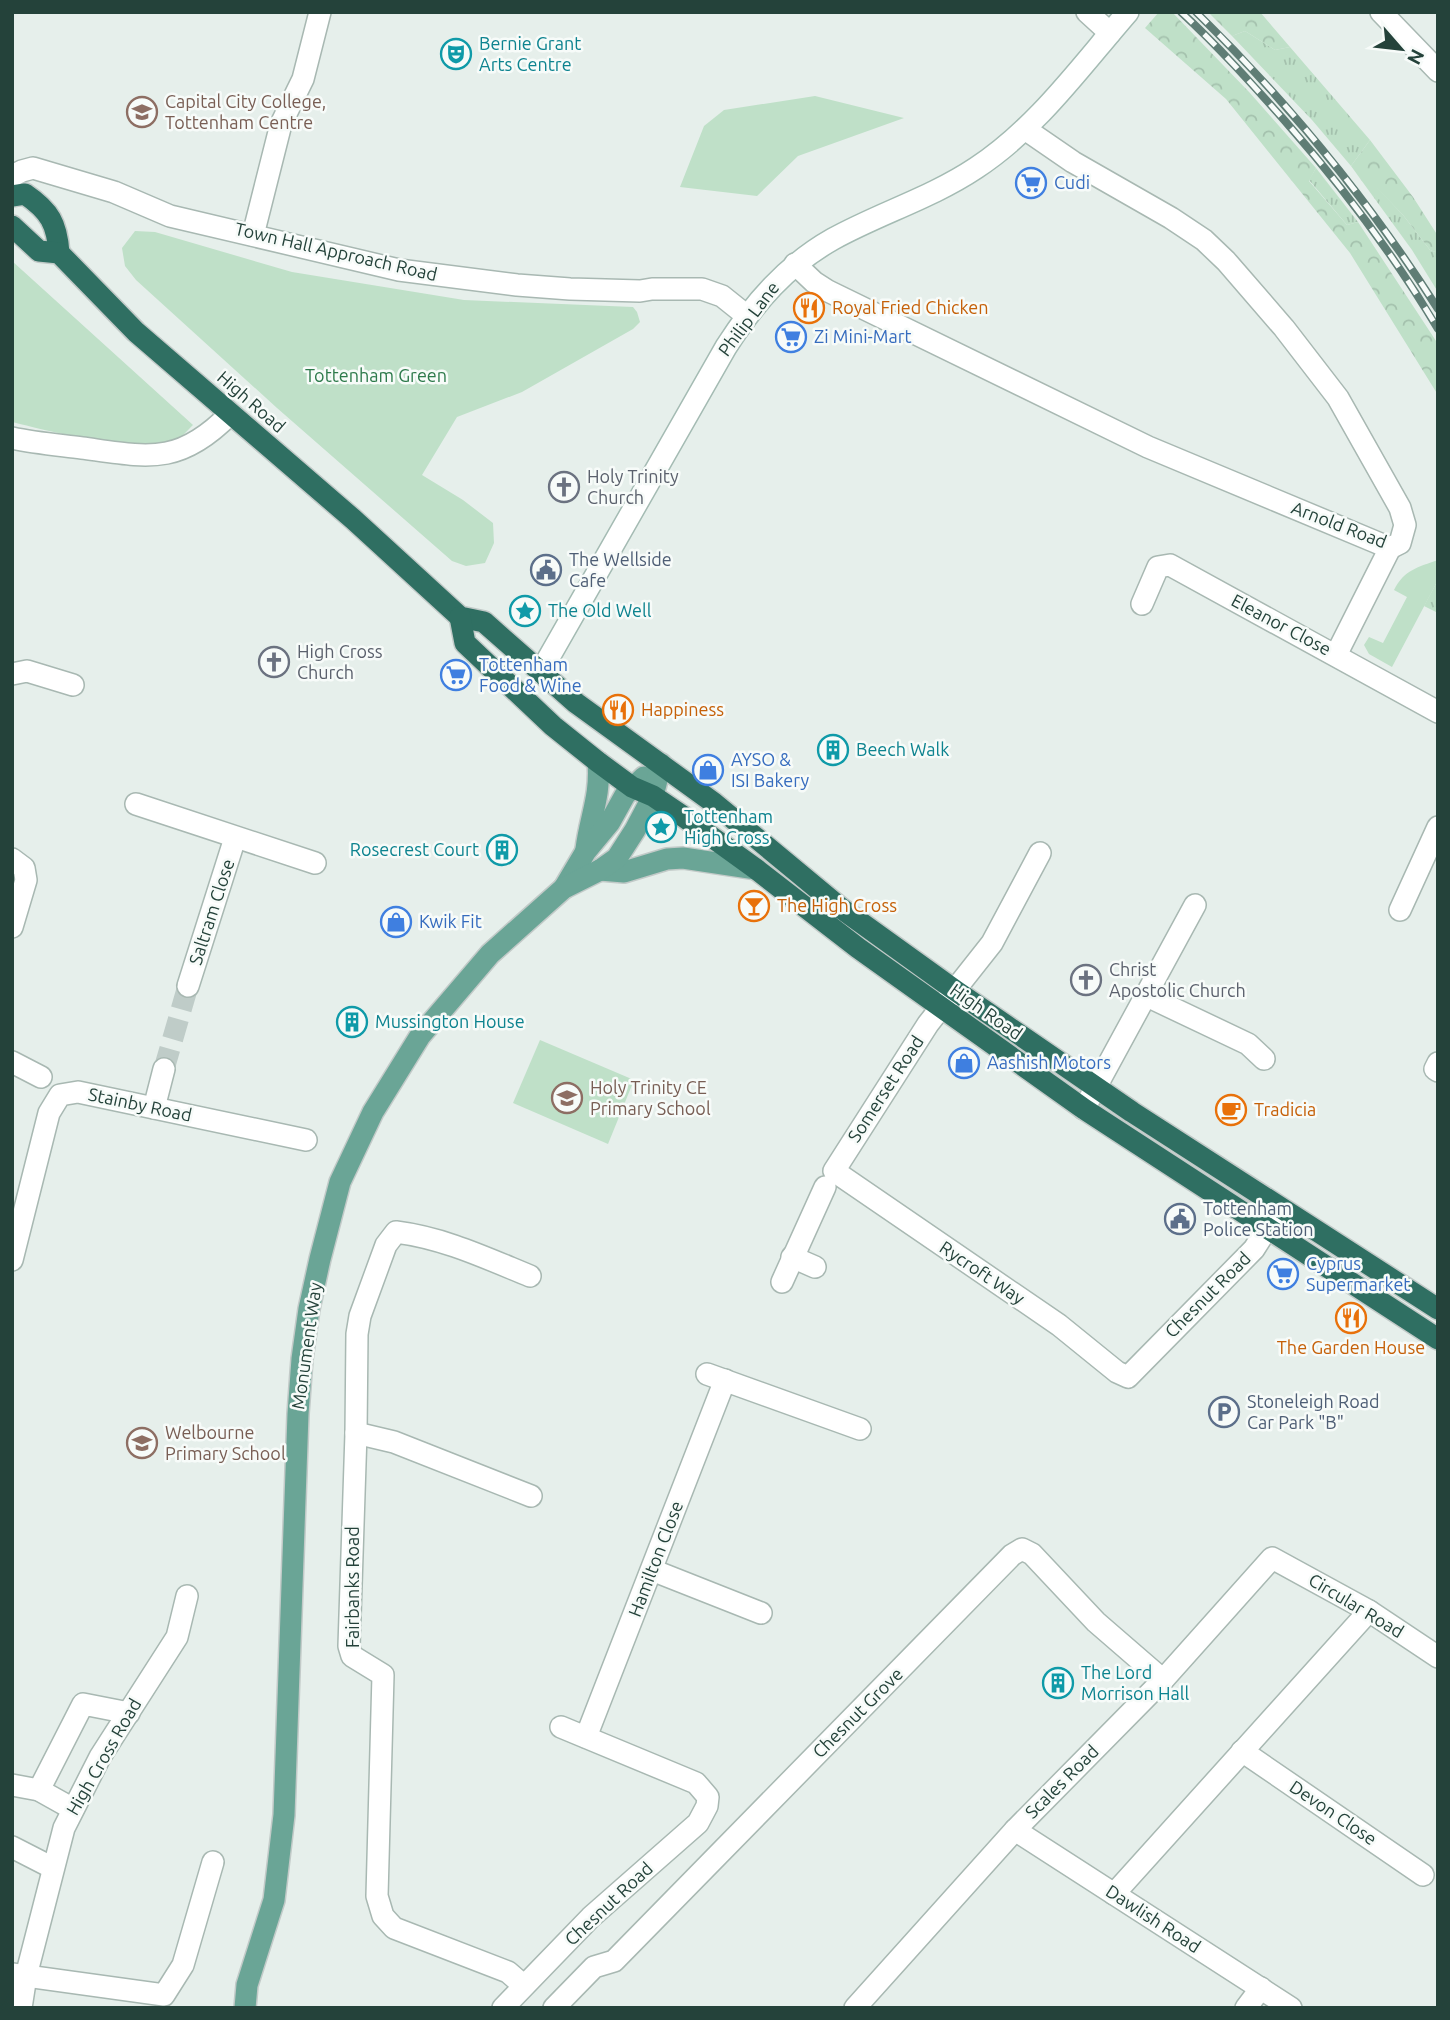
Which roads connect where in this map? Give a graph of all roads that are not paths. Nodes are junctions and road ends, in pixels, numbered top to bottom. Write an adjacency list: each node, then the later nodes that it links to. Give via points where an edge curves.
1 (320, 12): 11 (street, via 303,79 281,124)
2 (1087, 12): 5 (street)
3 (1128, 12): 5 (street, Philip Lane)
4 (1381, 12): 6 (street)
5 (1110, 33): 7 (street, Philip Lane)
6 (1438, 71)
7 (1025, 129): 13 (street, Philip Lane, via 974,169); 17 (street, Arnold Road, via 1205,240 1226,261 1330,388 1366,446 1405,525 1400,543)
8 (12, 176): 11 (street, Town Hall Approach Road, via 33,168 114,192 170,216)
9 (12, 196): 12 (highway, via 25,194 46,212 57,231)
10 (12, 226): 12 (highway, High Road, via 39,250)
11 (253, 235): 14 (street, Town Hall Approach Road, via 399,270 517,285 631,291 702,289 722,296)
12 (59, 253): 15 (highway, High Road, via 136,332)
13 (795, 264): 14 (street, Philip Lane); 17 (street, Arnold Road, via 828,291 1148,447)
14 (747, 316): 21 (street, Philip Lane)
15 (230, 414): 16 (street, via 196,443 150,456); 19 (highway, High Road)
16 (12, 438)
17 (1390, 548): 20 (street)
18 (1142, 604): 20 (street, Eleanor Close, via 1158,567 1170,565)
19 (460, 617): 21 (highway, High Road, via 484,622); 24 (highway, High Road, via 465,643)
20 (1336, 655): 25 (street, Eleanor Close)
21 (540, 673): 24 (highway); 27 (highway, High Road)
22 (12, 674): 23 (street, via 27,670)
23 (73, 685)
24 (526, 699): 26 (highway, High Road)
25 (1438, 712)
26 (598, 762): 28 (highway, High Road); 33 (main road, via 600,783)
27 (662, 764): 28 (main road, Monument Way); 29 (main road, Monument Way); 44 (highway, High Road, via 842,909)
28 (632, 787): 29 (highway, High Road); 33 (main road, Monument Way)
29 (653, 796): 37 (highway, High Road); 38 (main road, Monument Way, via 617,858)
30 (136, 804): 32 (street, Saltram Close)
31 (1438, 827): 41 (street)
32 (235, 838): 36 (street, Saltram Close); 43 (street, Saltram Close)
33 (586, 851): 39 (main road, Monument Way)
34 (1040, 853): 44 (street, Somerset Road, via 992,943)
35 (12, 859): 42 (street, via 24,869 26,880)
36 (315, 863)
37 (756, 869): 38 (main road, via 683,858 624,872); 46 (highway, High Road)
38 (600, 870): 39 (main road, Monument Way)
39 (564, 888): 90 (main road, Monument Way, via 490,954 420,1036 373,1112 340,1182 302,1359 284,1815 274,1900)
40 (1195, 905): 45 (street)
41 (1400, 910)
42 (12, 927)
43 (188, 986)
44 (956, 992): 46 (street, Somerset Road); 51 (highway, High Road)
45 (1147, 996): 47 (street, via 1248,1044); 51 (street)
46 (942, 1009): 53 (highway, High Road); 55 (street, Somerset Road)
47 (1264, 1059)
48 (12, 1062): 50 (street)
49 (163, 1069): 52 (street)
50 (51, 1086): 52 (street, Stainby Road); 59 (street, via 49,1113)
51 (1096, 1088): 53 (street); 56 (highway, High Road)
52 (154, 1108): 54 (street, Stainby Road)
53 (1084, 1109): 57 (highway, High Road)
54 (306, 1140)
55 (829, 1179): 58 (street, Somerset Road); 65 (street, Rycroft Way, via 1067,1331)
56 (1280, 1208): 57 (street, Chesnut Road); 63 (highway, High Road)
57 (1267, 1230): 64 (highway, High Road); 65 (street, Chesnut Road, via 1254,1249)
58 (792, 1257): 60 (street); 62 (street, Somerset Road)
59 (12, 1260)
60 (815, 1266)
61 (530, 1276): 67 (street, Fairbanks Road, via 438,1239 396,1232 386,1245 360,1315)
62 (782, 1282)
63 (1438, 1309)
64 (1438, 1339)
65 (1128, 1377)
66 (860, 1429): 70 (street, Hamilton Close, via 716,1377)
67 (356, 1433): 68 (street, via 394,1442); 91 (street, Fairbanks Road, via 349,1646 352,1656 383,1675 379,1907 394,1928 508,1972)
68 (531, 1496)
69 (1272, 1558): 72 (street, Circular Road); 75 (street, Scales Road)
70 (652, 1570): 73 (street); 78 (street, Hamilton Close)
71 (187, 1596): 76 (street, High Cross Road, via 177,1637)
72 (1369, 1611): 74 (street, Circular Road); 79 (street)
73 (761, 1613)
74 (1438, 1657)
75 (1163, 1680): 83 (street, Scales Road); 98 (street, Chesnut Grove, via 1022,1549 614,1961 594,1967)
76 (129, 1713): 81 (street, via 83,1704); 82 (street, High Cross Road)
77 (561, 1727): 78 (street)
78 (586, 1737): 91 (street, Chesnut Road, via 696,1783 708,1797 707,1806 698,1823 591,1917)
79 (1242, 1751): 87 (street, Devon Close); 88 (street)
80 (12, 1784): 81 (street)
81 (40, 1790): 82 (street)
82 (73, 1809): 86 (street, High Cross Road)
83 (1015, 1829): 88 (street, Dawlish Road); 93 (street, Scales Road)
84 (12, 1847): 86 (street)
85 (213, 1862): 89 (street, via 184,1965 164,1995)
86 (53, 1868): 89 (street, High Cross Road)
87 (1423, 1875)
88 (1114, 1894): 92 (street, Dawlish Road)
89 (19, 1975): 94 (street, High Cross Road)
90 (247, 1985): 95 (main road); 96 (main road, Monument Way)
91 (523, 1985): 97 (street, Chesnut Road)
92 (1261, 1988): 99 (street); 100 (street, Dawlish Road)
93 (866, 2004)
94 (21, 2008)
95 (229, 2008)
96 (245, 2008)
97 (503, 2008)
98 (554, 2008)
99 (1246, 2008)
100 (1291, 2008)

